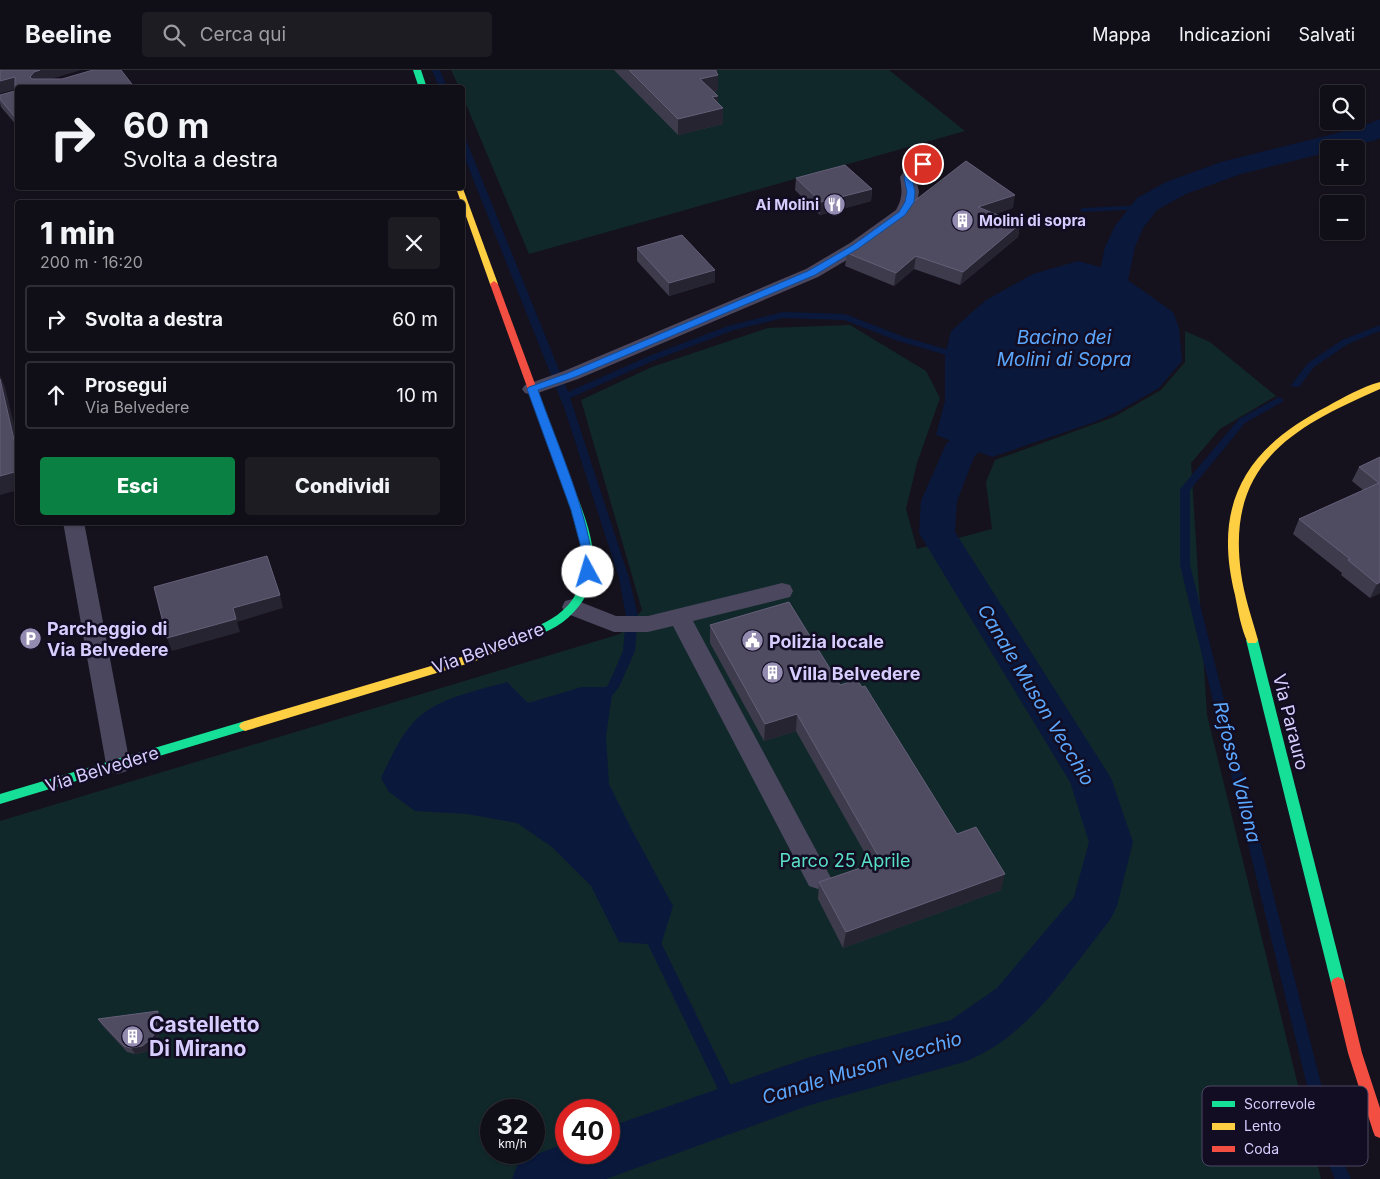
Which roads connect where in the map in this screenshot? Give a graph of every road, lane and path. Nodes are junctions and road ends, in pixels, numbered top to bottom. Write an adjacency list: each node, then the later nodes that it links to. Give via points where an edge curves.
1 (417, 70): 2 (street)
2 (423, 85)
3 (923, 164): 6 (lane, via 908,177 911,192 902,214 849,251 803,277)
4 (465, 201): 6 (street, Via Belvedere)
5 (1380, 385): 14 (street, Via Parauro, via 1333,406 1274,447 1248,476 1236,513 1236,574)
6 (537, 387): 9 (street, Via Belvedere, via 587,551 588,572)
7 (74, 525): 11 (lane)
8 (782, 591): 10 (lane)
9 (573, 607): 10 (lane, via 614,624 648,624); 11 (street, Via Belvedere, via 555,623 469,659)
10 (680, 617): 13 (lane)
11 (118, 764): 12 (street, Via Belvedere)
12 (0, 799)
13 (818, 878)
14 (1366, 1086)
15 (1368, 1094): 16 (street, Via Parauro)
16 (1380, 1131)

